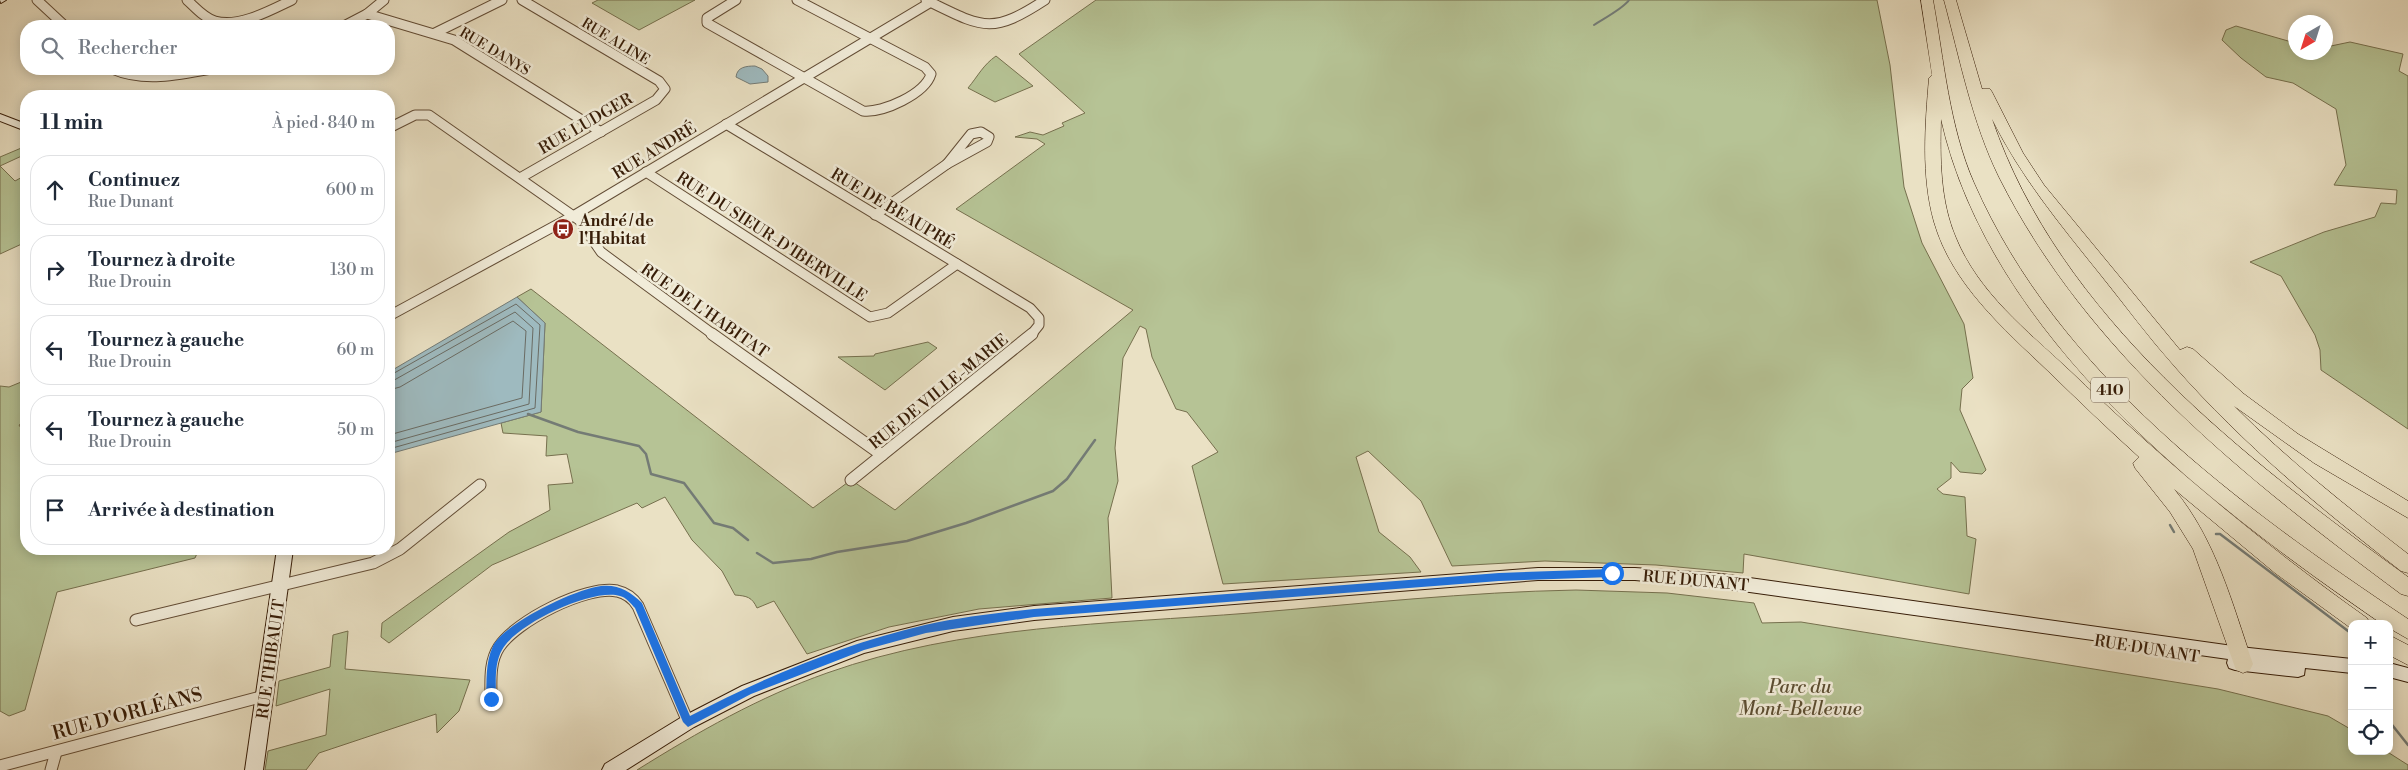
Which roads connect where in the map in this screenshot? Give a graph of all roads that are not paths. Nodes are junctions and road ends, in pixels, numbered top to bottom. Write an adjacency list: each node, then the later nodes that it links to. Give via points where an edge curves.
1 (37, 0): 14 (street)
2 (187, 0): 15 (street)
3 (292, 0): 16 (street, via 260,13)
4 (384, 0): 13 (street)
5 (502, 0): 20 (street)
6 (522, 0): 27 (street, RUE ALINE, via 659,81)
7 (736, 0): 26 (street, via 712,13 707,23)
8 (796, 0): 21 (street)
9 (1045, 0): 12 (street, via 1012,22 991,26 969,21)
10 (1927, 0): 22 (highway, 410)
11 (1950, 0): 23 (highway, 410)
12 (928, 1): 21 (street, RUE ANDRÉ)
13 (367, 14): 17 (street); 18 (street, RUE DANYS)
14 (59, 20)
15 (211, 20)
16 (228, 20)
17 (356, 20)
18 (388, 20)
19 (395, 22): 20 (street, RUE DANYS)
20 (435, 33): 32 (street, RUE DANYS, via 465,46)
21 (870, 39): 26 (street, RUE ANDRÉ); 26 (street, via 929,71 929,81 884,110 874,112 863,111)
22 (1937, 55): 42 (highway, via 1933,108 1936,188 1949,241 1966,272 1989,301); 55 (highway, 410, via 1957,152 1971,194 2007,262 2062,336 2132,413 2207,481 2296,552)
23 (1968, 61): 38 (highway, via 2022,163); 52 (highway, 410, via 1991,139 2017,196 2049,249 2101,318 2170,392 2243,459 2329,530)
24 (131, 75): 25 (street)
25 (165, 75)
26 (804, 78): 29 (street, RUE ANDRÉ)
27 (664, 93): 32 (street, RUE LUDGER)
28 (0, 117): 30 (street)
29 (726, 124): 34 (street, RUE ANDRÉ); 36 (street, RUE DE BEAUPRÉ)
30 (20, 125)
31 (395, 125): 35 (street, RUE DE L'HABITAT, via 420,114 429,115)
32 (601, 132): 35 (street, RUE LUDGER)
33 (948, 164): 33 (street, via 984,144 989,137 981,132 970,134); 36 (street)
34 (646, 172): 37 (street, RUE ANDRÉ); 39 (street, RUE DU SIEUR-D'IBERVILLE, via 870,317 888,313)
35 (520, 178): 37 (street, RUE DE L'HABITAT)
36 (875, 215): 39 (street, RUE DE BEAUPRÉ)
37 (573, 216): 40 (street, RUE ANDRÉ); 43 (street, RUE DE L'HABITAT, via 602,252 623,270)
38 (2086, 247): 46 (highway, via 2185,351 2244,405 2304,448); 50 (highway, via 2178,359 2240,424 2309,487)
39 (957, 264): 41 (street, RUE DE BEAUPRÉ, via 1034,311)
40 (395, 313)
41 (1040, 321): 43 (street, RUE DE VILLE-MARIE, via 1032,334)
42 (2092, 403): 54 (highway, via 2214,514); 57 (highway, via 2192,528 2209,566)
43 (882, 455): 44 (street, RUE DE VILLE-MARIE)
44 (851, 480)
45 (480, 485): 47 (street)
46 (2408, 510)
47 (395, 552)
48 (284, 555): 51 (street, RUE THIBAULT)
49 (389, 555): 51 (street)
50 (2408, 565)
51 (280, 586): 53 (street); 61 (street, RUE THIBAULT)
52 (2408, 588)
53 (136, 620)
54 (2354, 620)
55 (2408, 630)
56 (2393, 654): 59 (highway)
57 (2241, 659): 58 (street, RUE DUNANT); 60 (street, RUE DUNANT); 63 (street, RUE DUNANT, via 1727,581 1600,573 1499,577 1034,613 934,627 863,646 748,691)
58 (2348, 666)
59 (2401, 673)
60 (2348, 674)
61 (264, 696): 64 (street, RUE D'ORLÉANS); 67 (street, RUE THIBAULT)
62 (491, 699): 63 (street, via 492,663 509,633 524,622 582,596 611,590 628,595 638,606)
63 (688, 722): 68 (street, RUE DUNANT)
64 (56, 752): 65 (street, RUE D'ORLÉANS); 66 (street)
65 (0, 766)
66 (51, 770)
67 (254, 770)
68 (611, 770)

